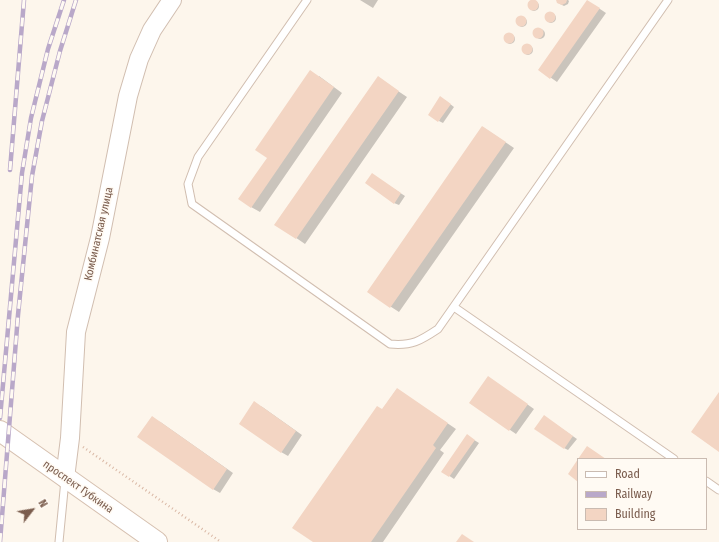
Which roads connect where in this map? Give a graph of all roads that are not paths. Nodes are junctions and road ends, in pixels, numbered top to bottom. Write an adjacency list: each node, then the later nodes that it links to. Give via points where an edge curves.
1 (172, 0): 7 (street, Комбинатская улица, via 152,30 139,59 128,96 100,238 76,332)
2 (307, 0): 4 (lane, via 198,157 188,184 192,204 390,344 401,345 422,340 438,329)
3 (668, 0): 4 (lane)
4 (454, 307): 6 (lane)
5 (0, 431): 7 (main road, проспект Губкина)
6 (673, 458)
7 (65, 478): 10 (lane); 11 (main road, проспект Губкина)
8 (707, 482): 9 (lane)
9 (719, 490)
10 (58, 542)
11 (157, 542)

